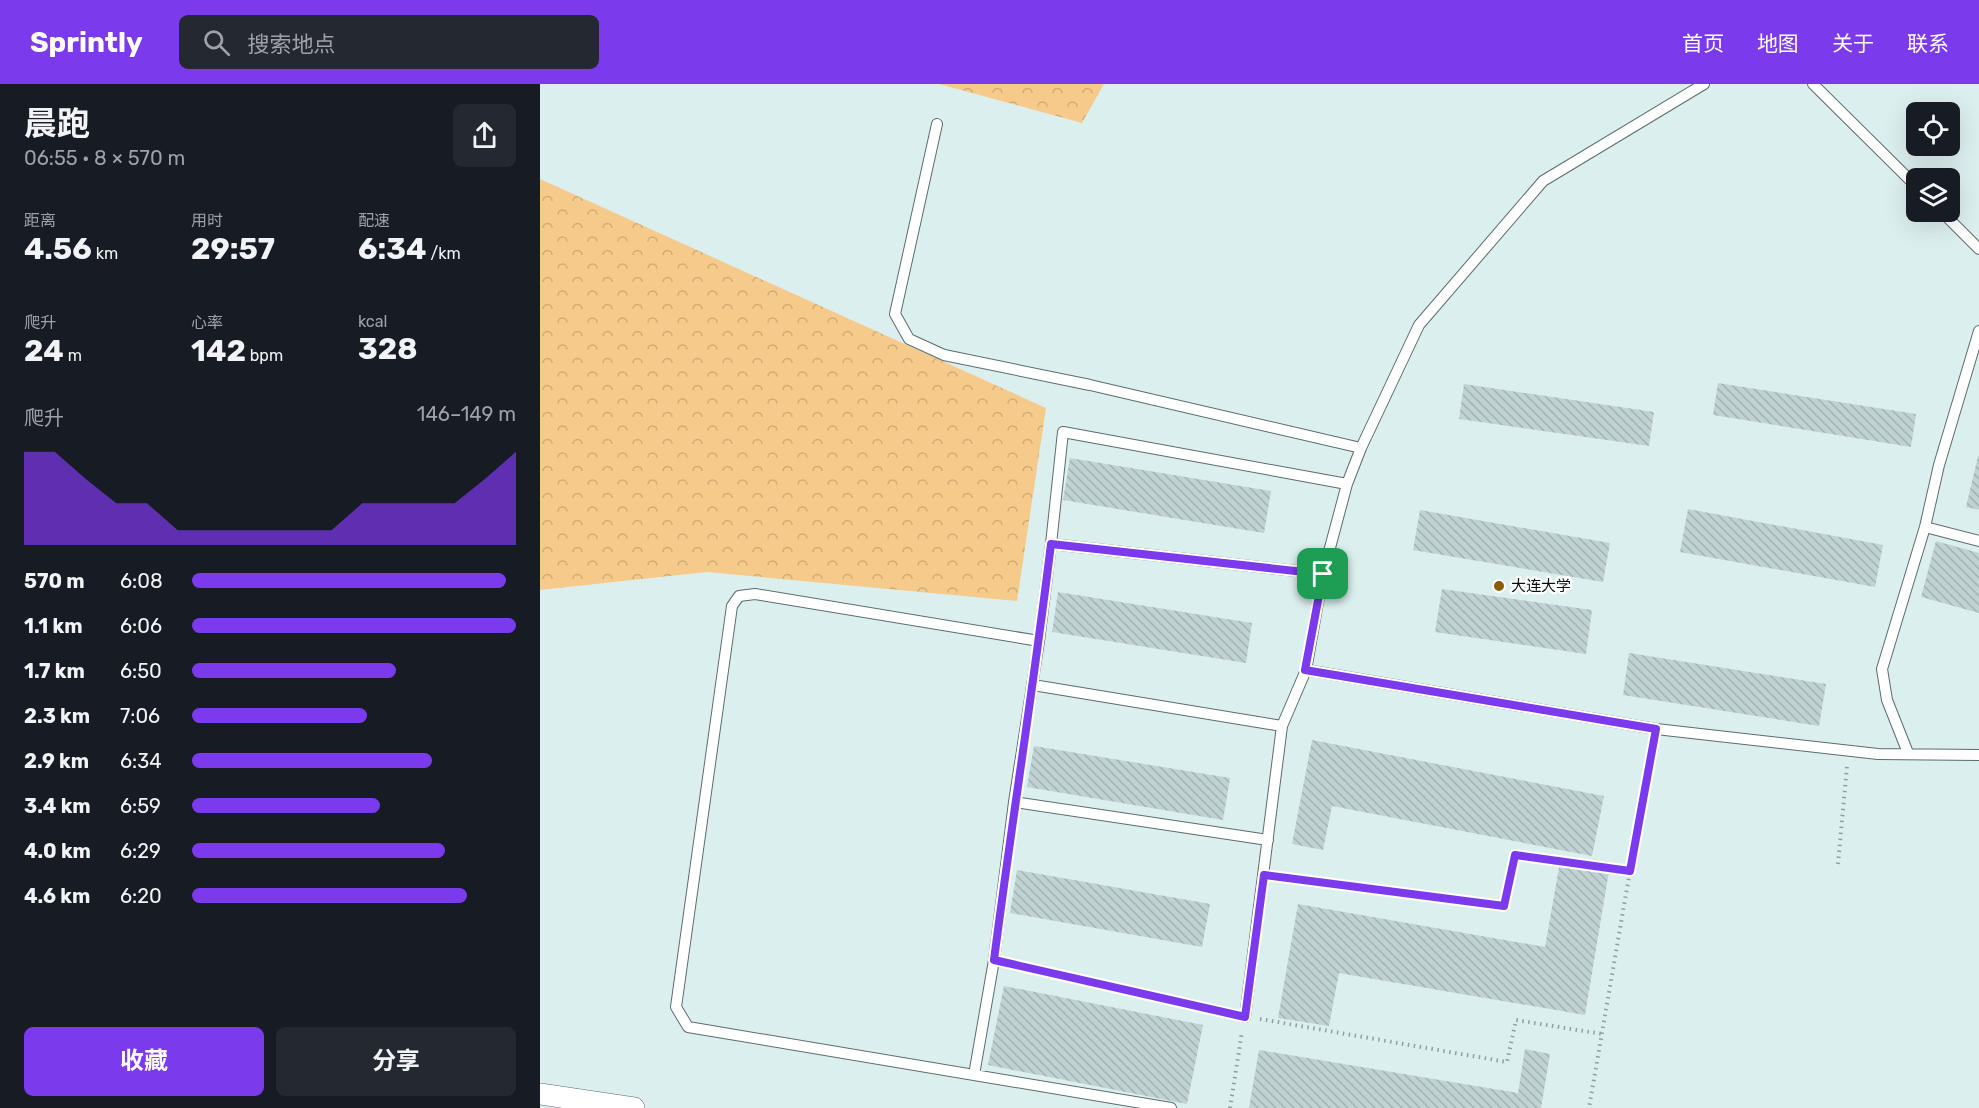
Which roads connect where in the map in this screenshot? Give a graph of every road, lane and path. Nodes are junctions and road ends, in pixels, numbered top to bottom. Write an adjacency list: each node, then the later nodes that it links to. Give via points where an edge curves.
1 (1704, 84): 8 (lane, via 1543,181 1419,326)
2 (1813, 84): 4 (lane)
3 (937, 124): 8 (lane, via 895,314 909,339 944,355)
4 (1906, 176)
5 (1952, 222): 6 (lane)
6 (1979, 249)
7 (1979, 331): 10 (lane)
8 (1361, 448): 9 (lane)
9 (1347, 484): 12 (lane, via 1063,432); 13 (lane)
10 (1925, 527): 11 (lane); 20 (lane, via 1882,669 1887,700)
11 (1979, 541)
12 (1051, 544): 13 (lane); 14 (lane)
13 (1323, 574): 15 (lane)
14 (1039, 641): 16 (lane); 30 (lane, via 755,594 739,596 732,606 675,1007 688,1028)
15 (1305, 670): 17 (lane); 18 (lane)
16 (1033, 685): 17 (lane); 22 (lane)
17 (1282, 726): 23 (lane)
18 (1656, 729): 19 (lane); 25 (path)
19 (1848, 750): 20 (lane); 24 (path)
20 (1908, 753): 21 (lane)
21 (1979, 754)
22 (1014, 802): 23 (lane); 27 (lane)
23 (1268, 840): 26 (lane)
24 (1838, 864)
25 (1630, 871): 26 (path, via 1515,855 1504,906); 29 (path)
26 (1264, 875): 28 (lane)
27 (994, 960): 28 (path); 30 (lane)
28 (1245, 1017): 29 (path, via 1507,1062 1516,1020); 34 (path)
29 (1602, 1034): 35 (path)
30 (974, 1075): 33 (lane)
31 (540, 1094): 32 (street)
32 (634, 1108)
33 (1171, 1108)
34 (1230, 1108)
35 (1589, 1108)

